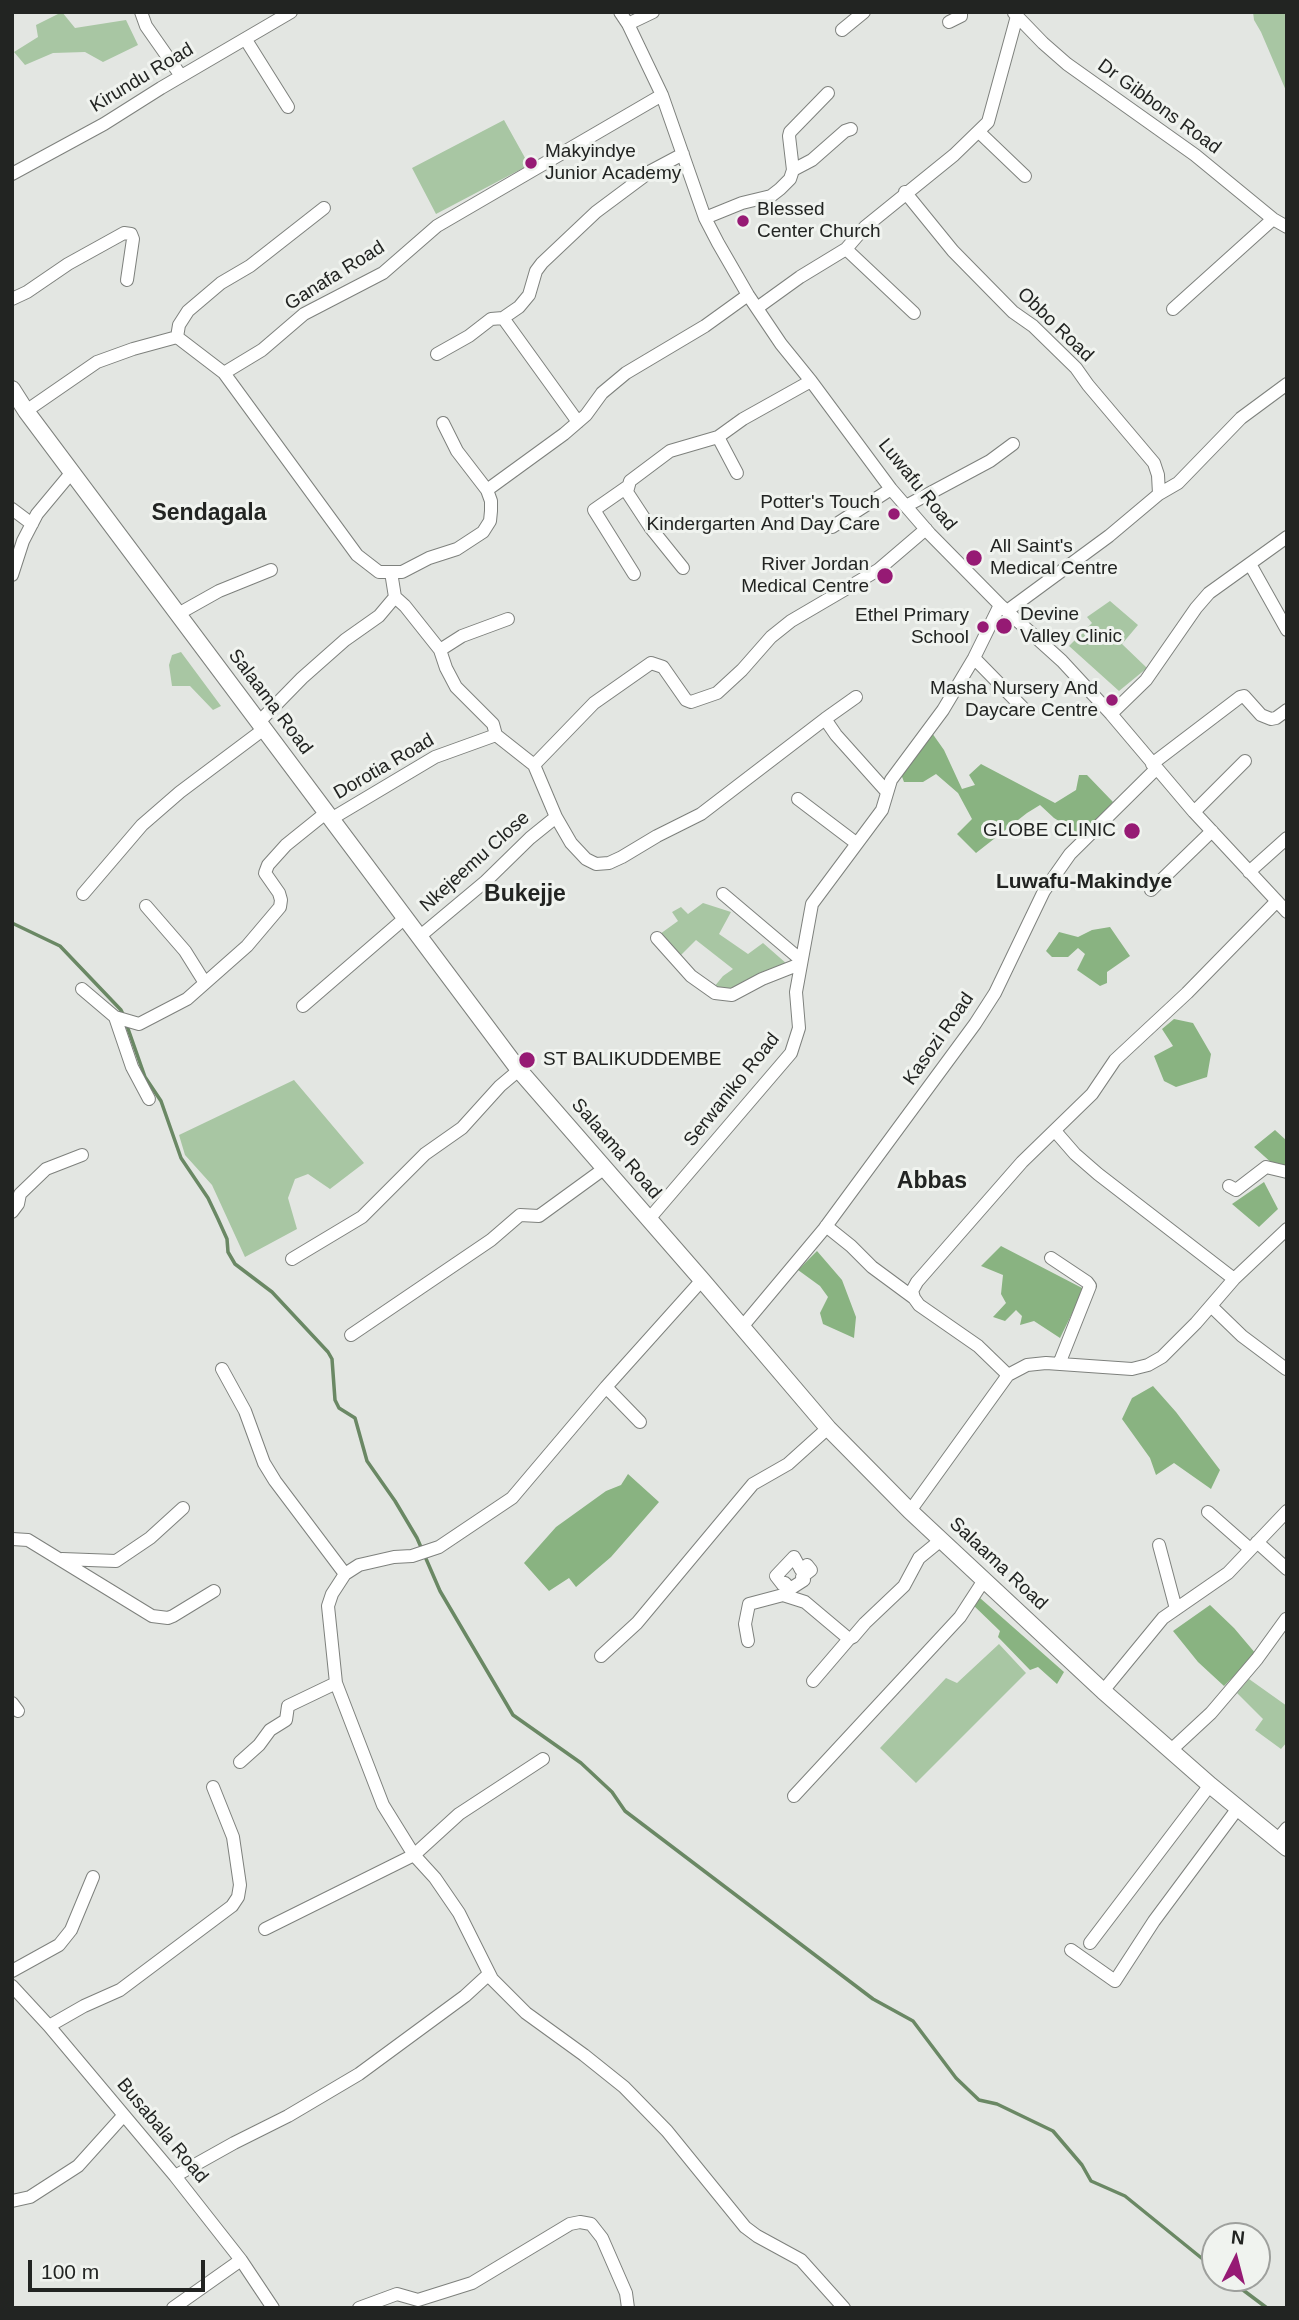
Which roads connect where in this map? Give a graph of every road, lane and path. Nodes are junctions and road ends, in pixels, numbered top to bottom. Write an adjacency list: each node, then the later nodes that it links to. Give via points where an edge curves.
1 (141, 12): 12 (street)
2 (291, 12): 11 (street, Kirundu Road)
3 (620, 12): 9 (street, Luwafu Road)
4 (653, 12): 9 (street)
5 (864, 12): 10 (street)
6 (961, 12): 8 (street)
7 (1015, 14): 17 (street, via 992,112); 25 (street, Dr Gibbons Road, via 1067,64 1195,155)
8 (949, 22)
9 (628, 24): 14 (street, Luwafu Road)
10 (842, 30)
11 (246, 40): 12 (street, Kirundu Road); 15 (street)
12 (181, 76): 20 (street, Kirundu Road)
13 (828, 93): 19 (street, via 790,132)
14 (662, 95): 18 (street, Luwafu Road); 37 (street, Ganafa Road, via 437,226 383,273 304,314 262,350)
15 (288, 107)
16 (851, 129): 19 (street)
17 (979, 132): 21 (street); 22 (street)
18 (683, 154): 24 (street, Luwafu Road); 34 (street, via 651,171 596,212 542,263 529,295)
19 (793, 170): 24 (street, via 790,179 771,196)
20 (12, 174)
21 (1025, 176)
22 (905, 192): 27 (street); 51 (street, Obbo Road, via 953,251 1076,368 1154,463)
23 (324, 208): 35 (street, via 188,311)
24 (705, 218): 29 (street, Luwafu Road)
25 (1273, 219): 26 (street, Dr Gibbons Road); 32 (street)
26 (1287, 227)
27 (846, 249): 31 (street); 33 (street)
28 (127, 280): 30 (street, via 133,239 124,233)
29 (748, 295): 31 (street, Luwafu Road); 42 (street, via 626,373)
30 (12, 299)
31 (757, 308): 38 (street, Luwafu Road)
32 (1173, 309)
33 (914, 313)
34 (503, 318): 36 (street, via 491,319); 42 (street)
35 (177, 337): 37 (street); 41 (street, via 97,362)
36 (437, 354)
37 (224, 373): 61 (street, via 357,555 379,572)
38 (811, 381): 44 (street); 49 (street, Luwafu Road)
39 (1287, 384): 51 (street, via 1241,418 1193,470)
40 (12, 389): 41 (main road, Salaama Road)
41 (26, 411): 46 (main road, Salaama Road)
42 (578, 422): 50 (street)
43 (443, 423): 50 (street, via 457,451)
44 (718, 437): 47 (street); 48 (street, via 670,451)
45 (1013, 444): 52 (street)
46 (72, 472): 54 (street); 66 (main road, Salaama Road)
47 (737, 473)
48 (626, 487): 59 (street); 62 (street, via 594,510)
49 (891, 489): 52 (street, Luwafu Road); 55 (street)
50 (487, 490): 61 (street, via 490,521 482,532 457,549 402,572)
51 (1159, 494): 65 (street, via 1109,536)
52 (906, 506): 56 (street, Luwafu Road)
53 (12, 509): 54 (street)
54 (32, 524): 63 (street)
55 (832, 527)
56 (926, 529): 65 (street, Luwafu Road); 79 (street, via 878,570 791,621 717,693 686,700 663,667 651,663 594,703)
57 (1287, 537): 58 (street)
58 (1250, 564): 68 (street); 74 (street, via 1196,608 1146,680)
59 (683, 568)
60 (271, 570): 66 (street)
61 (391, 572): 64 (street)
62 (634, 574)
63 (12, 575)
64 (395, 597): 69 (street); 76 (street, via 379,616 302,678)
65 (1004, 608): 70 (street, Serwaniko Road); 74 (street, Luwafu Road)
66 (178, 614): 76 (main road, Salaama Road)
67 (508, 619): 69 (street, via 462,636)
68 (1287, 630)
69 (440, 650): 77 (street, via 456,687 493,724)
70 (974, 658): 72 (street); 81 (street, Serwaniko Road)
71 (856, 697): 75 (street)
72 (1023, 708)
73 (1287, 710): 80 (street, Kasozi Road, via 1271,719 1240,697)
74 (1111, 714): 80 (street, Luwafu Road)
75 (825, 719): 81 (street); 85 (street, via 701,814 609,863 586,859)
76 (262, 726): 84 (main road, Salaama Road); 91 (street, via 142,825)
77 (496, 735): 79 (street); 84 (street, Dorotia Road, via 435,757)
78 (1245, 761): 83 (street)
79 (534, 765): 85 (street)
80 (1154, 766): 83 (street, Luwafu Road); 114 (street, Kasozi Road, via 1070,855 1044,891 975,1024)
81 (887, 792): 88 (street, Serwaniko Road, via 882,810)
82 (798, 799): 88 (street)
83 (1194, 812): 86 (street, Luwafu Road)
84 (329, 816): 96 (main road, Salaama Road); 100 (street, Dorotia Road, via 286,845 268,865 265,873 279,893 280,907 247,946)
85 (556, 817): 97 (street, Nkejeemu Close)
86 (1212, 831): 89 (street, Luwafu Road); 90 (street)
87 (1287, 838): 89 (street)
88 (856, 843): 99 (street, Serwaniko Road, via 813,904)
89 (1249, 872): 93 (street, Luwafu Road)
90 (1151, 890)
91 (83, 894)
92 (723, 894): 99 (street)
93 (1277, 901): 95 (street, Luwafu Road); 106 (street, via 1115,1060 1092,1094)
94 (146, 906): 100 (street)
95 (1287, 912)
96 (405, 918): 97 (main road, Salaama Road); 102 (street)
97 (419, 936): 104 (main road, Salaama Road)
98 (657, 938): 99 (street, via 691,976 715,993 732,995)
99 (801, 962): 113 (street, Serwaniko Road, via 796,992 799,1028 791,1053)
100 (205, 982): 103 (street, via 187,999 135,1024)
101 (82, 989): 103 (street)
102 (303, 1006)
103 (117, 1017): 105 (street, via 132,1067)
104 (519, 1070): 108 (main road, Salaama Road); 117 (street, via 362,1217)
105 (149, 1099)
106 (1055, 1131): 118 (street, via 1098,1174); 120 (street, via 917,1282)
107 (82, 1155): 111 (street, via 46,1169)
108 (604, 1168): 113 (main road, Salaama Road); 123 (street, via 539,1216 520,1215 491,1240)
109 (1287, 1172): 110 (street, via 1266,1167 1236,1191)
110 (1229, 1186)
111 (16, 1189): 112 (street, via 18,1204)
112 (12, 1212)
113 (649, 1219): 119 (main road, Salaama Road)
114 (826, 1226): 120 (street); 122 (street, Kasozi Road)
115 (1287, 1229): 118 (street)
116 (1051, 1258): 124 (street, via 1090,1286)
117 (292, 1259)
118 (1234, 1279): 121 (street)
119 (702, 1280): 122 (main road, Salaama Road); 128 (street)
120 (914, 1298): 127 (street)
121 (1211, 1306): 124 (street, via 1162,1357 1148,1364 1132,1369); 126 (street)
122 (742, 1327): 130 (main road, Salaama Road)
123 (351, 1335)
124 (1059, 1364): 127 (street, via 1027,1365)
125 (222, 1368): 142 (street, via 270,1472)
126 (1286, 1369)
127 (1008, 1375): 132 (street)
128 (606, 1387): 129 (street); 142 (street, via 513,1498 439,1547 359,1565)
129 (640, 1422)
130 (828, 1428): 132 (main road, Salaama Road); 150 (street, via 788,1464 753,1484 637,1623)
131 (183, 1508): 140 (street, via 130,1553)
132 (910, 1511): 136 (main road, Salaama Road)
133 (1287, 1511): 138 (street)
134 (1208, 1512): 138 (street)
135 (12, 1539): 139 (street, via 28,1540)
136 (941, 1540): 144 (main road, Salaama Road); 148 (street, via 919,1558 904,1586)
137 (1158, 1545): 146 (street)
138 (1253, 1546): 141 (street); 146 (street, via 1216,1583)
139 (58, 1559): 140 (street); 143 (street)
140 (106, 1561): 143 (street)
141 (1287, 1569)
142 (345, 1574): 152 (street, via 328,1606)
143 (94, 1580): 145 (street, via 162,1618)
144 (984, 1580): 153 (main road, Salaama Road); 159 (street, via 960,1617)
145 (214, 1591)
146 (1175, 1609): 153 (street)
147 (1286, 1619): 154 (street, via 1211,1713)
148 (849, 1639): 149 (street, via 805,1602 783,1595 749,1604); 151 (street)
149 (748, 1641)
150 (601, 1656)
151 (813, 1681)
152 (337, 1683): 156 (street, via 288,1706 286,1720); 162 (street, via 383,1805)
153 (1103, 1691): 154 (main road, Salaama Road)
154 (1170, 1751): 157 (main road, Salaama Road)
155 (543, 1759): 162 (street, via 459,1814)
156 (240, 1762)
157 (1210, 1785): 160 (main road, Salaama Road); 165 (street)
158 (213, 1787): 170 (street, via 233,1837 240,1885 232,1906 120,1990)
159 (794, 1796)
160 (1238, 1808): 161 (main road, Salaama Road); 166 (street, via 1115,1981)
161 (1284, 1838)
162 (414, 1854): 164 (street); 168 (street, via 459,1913)
163 (93, 1877): 167 (street, via 71,1930 59,1945)
164 (265, 1929)
165 (1090, 1943)
166 (1071, 1950)
167 (12, 1971)
168 (489, 1974): 172 (street, via 359,2074); 179 (street, via 526,2013 624,2087 746,2227 801,2260)
169 (12, 1986): 170 (street, Busabala Road)
170 (49, 2026): 171 (street, Busabala Road)
171 (123, 2116): 172 (street, Busabala Road); 173 (street, via 78,2166 30,2197)
172 (176, 2176): 174 (street, Busabala Road)
173 (12, 2201)
174 (241, 2260): 175 (street); 176 (street, Busabala Road)
175 (173, 2308)
176 (273, 2308)
177 (359, 2308): 178 (street, via 397,2294 418,2300 472,2283 580,2222 591,2224 606,2245)
178 (628, 2308)
179 (844, 2308)

